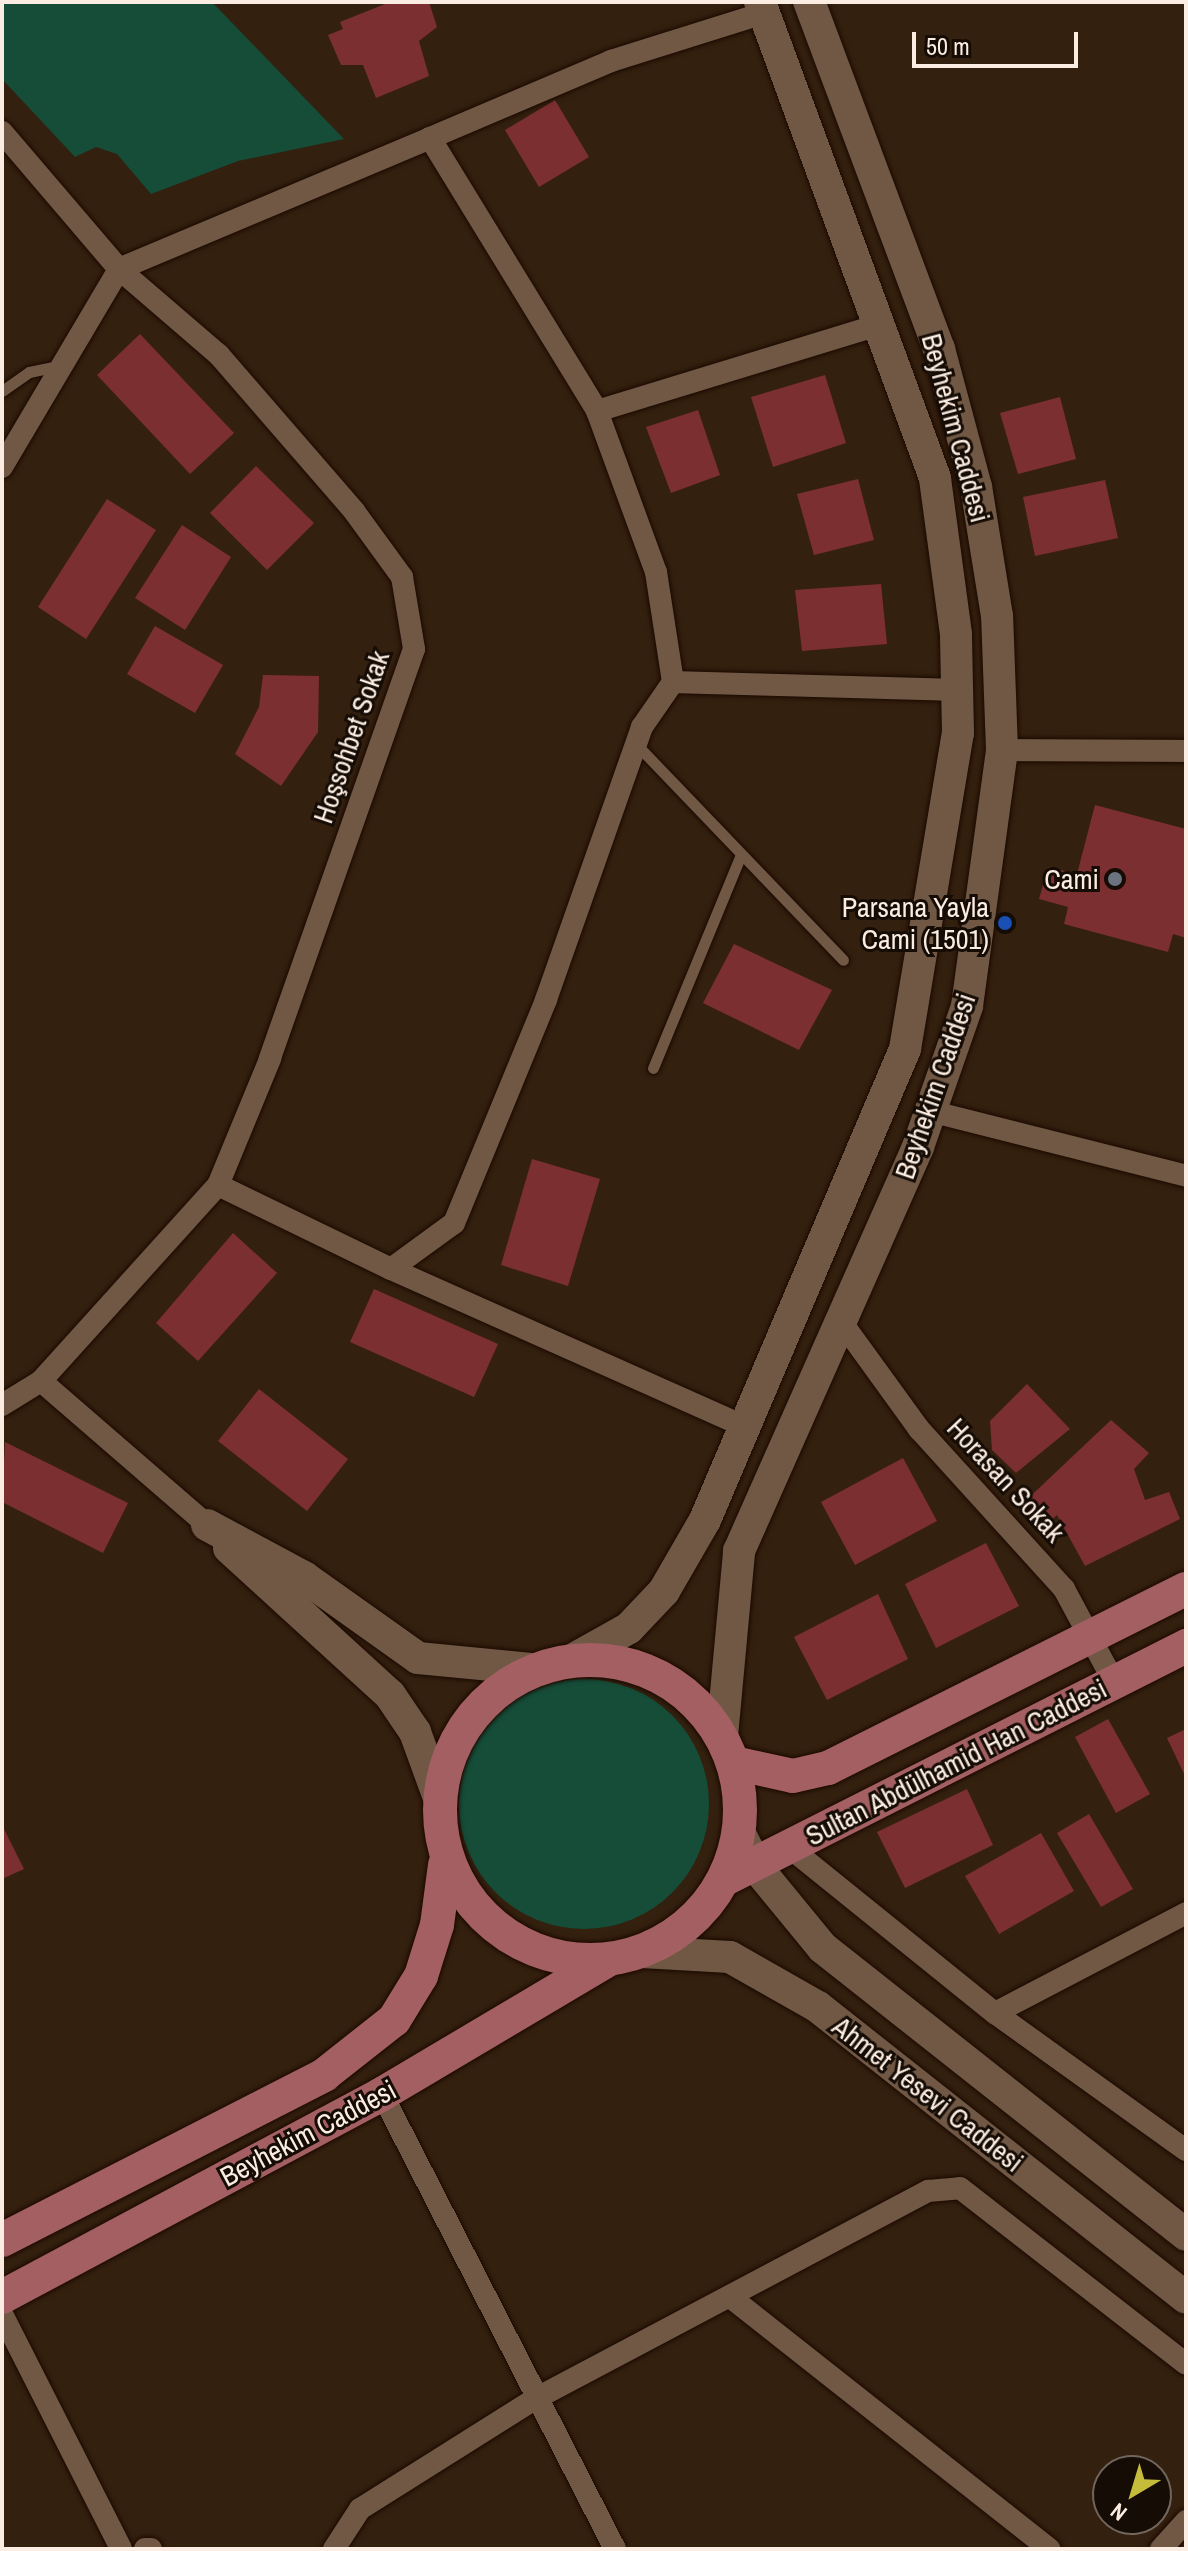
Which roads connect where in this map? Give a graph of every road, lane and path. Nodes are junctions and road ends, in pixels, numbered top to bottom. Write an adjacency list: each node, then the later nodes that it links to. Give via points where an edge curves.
1 (809, 2): 14 (main road, Beyhekim Caddesi, via 939,349 976,487 997,616)
2 (762, 8): 4 (street, via 611,61); 6 (main road, Beyhekim Caddesi)
3 (2, 132): 5 (street, Hoşsohbet Sokak)
4 (430, 138): 5 (street); 9 (street)
5 (119, 269): 7 (street); 21 (street, Hoşsohbet Sokak, via 219,355 354,511 402,577 414,649 270,1059)
6 (879, 325): 9 (street); 12 (main road, Beyhekim Caddesi, via 935,478)
7 (58, 366): 8 (lane, via 29,372); 10 (street)
8 (2, 391)
9 (597, 411): 11 (street, via 656,572)
10 (2, 467)
11 (673, 682): 12 (street); 13 (street)
12 (957, 690): 26 (main road, Beyhekim Caddesi, via 945,835 905,1049)
13 (636, 744): 16 (lane); 22 (street, via 477,1179 454,1223)
14 (1002, 750): 15 (street); 19 (main road, Beyhekim Caddesi, via 967,1006)
15 (1186, 751)
16 (741, 854): 17 (lane); 18 (lane)
17 (843, 960)
18 (653, 1068)
19 (930, 1111): 20 (street); 23 (main road, Beyhekim Caddesi)
20 (1186, 1176)
21 (218, 1185): 22 (street); 24 (street, Hoşsohbet Sokak, via 160,1257)
22 (391, 1269): 26 (street)
23 (843, 1324): 29 (street, Horasan Sokak, via 919,1429 1064,1589); 34 (main road, Beyhekim Caddesi, via 739,1551)
24 (41, 1381): 25 (street, Hoşsohbet Sokak); 27 (street)
25 (2, 1405)
26 (744, 1426): 31 (main road, Beyhekim Caddesi, via 705,1520 664,1591 629,1628)
27 (207, 1525): 32 (main road, via 304,1577 418,1658); 36 (main road, via 390,1695 415,1732)
28 (1186, 1589): 29 (main road, Sultan Abdülhamid Han Caddesi)
29 (1093, 1636): 33 (street, Horasan Sokak); 35 (main road, Sultan Abdülhamid Han Caddesi)
30 (1186, 1646): 33 (main road, Sultan Abdülhamid Han Caddesi)
31 (572, 1660): 32 (main road); 34 (main road, via 616,1661 658,1675 695,1701)
32 (533, 1669): 36 (main road, Beyhekim Caddesi, via 471,1716 449,1755)
33 (1114, 1682): 37 (main road, Sultan Abdülhamid Han Caddesi)
34 (728, 1749): 35 (main road, Sultan Abdülhamid Han Caddesi, via 793,1776); 39 (main road)
35 (856, 1755): 37 (main road, via 850,1779 856,1791)
36 (439, 1798): 40 (main road, Beyhekim Caddesi)
37 (879, 1802): 38 (main road, Sultan Abdülhamid Han Caddesi)
38 (789, 1847): 39 (main road, Sultan Abdülhamid Han Caddesi); 44 (street)
39 (748, 1849): 42 (main road, via 691,1923); 47 (main road, Ahmet Yesevi Caddesi, via 823,1948)
40 (445, 1865): 43 (main road, via 486,1919 523,1945 565,1959); 48 (main road, Beyhekim Caddesi, via 437,1925 421,1976 394,2020 324,2075)
41 (1186, 1913): 44 (street)
42 (642, 1952): 43 (main road); 50 (main road, Ahmet Yesevi Caddesi, via 730,1957 818,2007)
43 (609, 1959): 45 (main road, Beyhekim Caddesi)
44 (995, 2013): 46 (street, via 1092,2075)
45 (382, 2094): 49 (main road, Beyhekim Caddesi); 54 (street)
46 (1186, 2150)
47 (1186, 2235)
48 (2, 2240)
49 (2, 2297)
50 (1186, 2298)
51 (734, 2300): 53 (street, via 928,2191 960,2188); 54 (street); 59 (street)
52 (2, 2314): 56 (street)
53 (1186, 2364)
54 (535, 2399): 57 (street, via 360,2509); 58 (street)
55 (1186, 2521): 60 (street)
56 (121, 2549)
57 (334, 2549)
58 (615, 2549)
59 (1049, 2549)
60 (1161, 2549)

